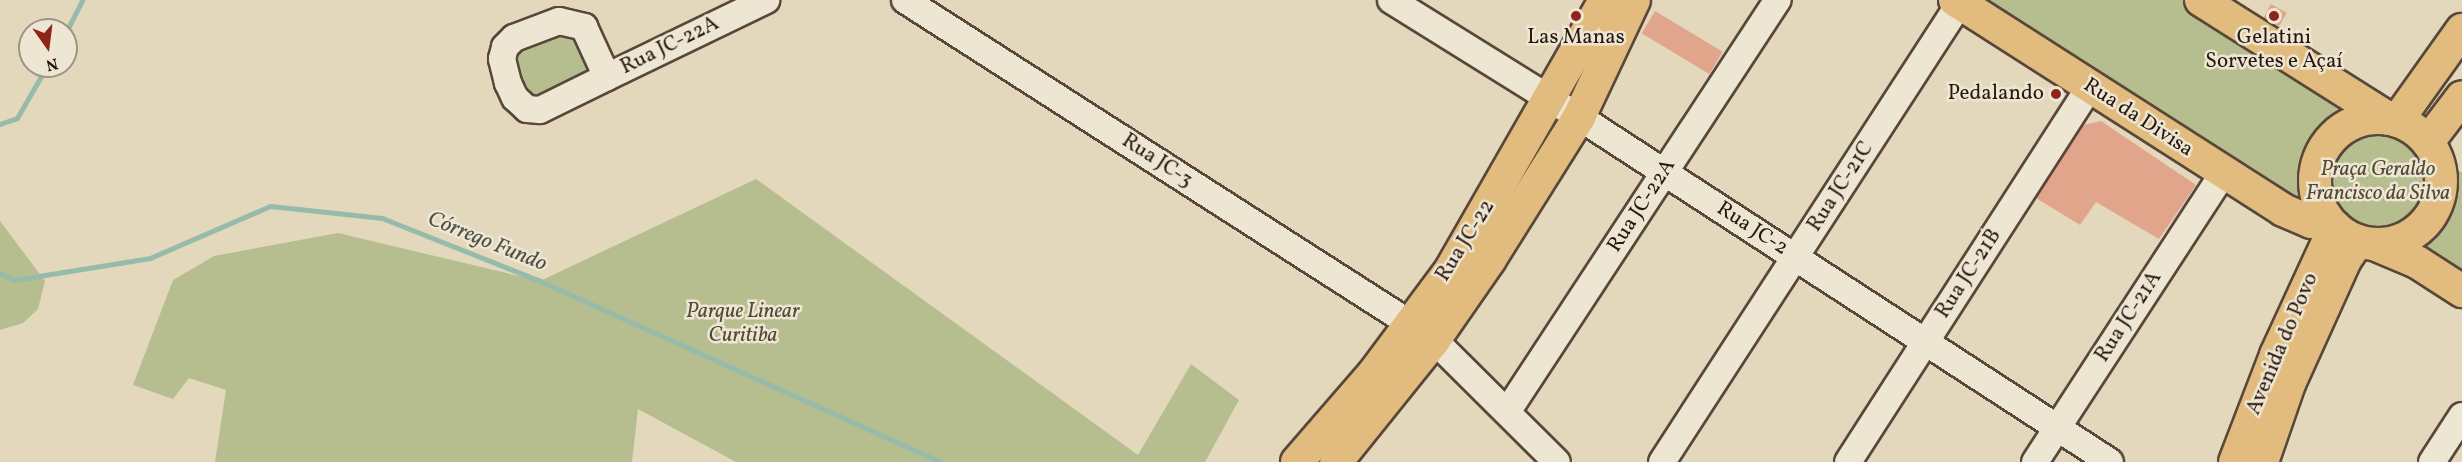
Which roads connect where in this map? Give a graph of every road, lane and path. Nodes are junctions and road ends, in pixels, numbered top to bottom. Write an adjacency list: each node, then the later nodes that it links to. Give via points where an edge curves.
1 (766, 0): 10 (street, Rua JC-22A)
2 (905, 0): 22 (street, Rua JC-3)
3 (1391, 0): 13 (street, Rua JC-2)
4 (1605, 0): 13 (main road, Rua JC-22)
5 (1634, 0): 14 (main road, Rua JC-22)
6 (1778, 0): 17 (street, Rua JC-22A)
7 (2201, 0): 15 (main road)
8 (1957, 2): 11 (main road, Rua da Divisa); 20 (street, Rua JC-21C)
9 (2462, 30): 15 (main road)
10 (607, 77)
11 (2090, 87): 18 (main road, Rua da Divisa); 23 (street, Rua JC-21B)
12 (2462, 97): 16 (main road)
13 (1551, 101): 14 (street, Rua JC-2); 22 (main road, Rua JC-22, via 1450,271)
14 (1579, 117): 17 (street, Rua JC-2); 22 (main road, Rua JC-22, via 1490,259)
15 (2393, 120): 16 (main road); 19 (main road, via 2367,119 2348,126 2331,139 2320,157 2315,177 2317,198)
16 (2442, 156): 19 (main road, via 2439,199 2429,218 2404,237)
17 (1665, 172): 20 (street, Rua JC-2); 24 (street, Rua JC-22A)
18 (2224, 172): 19 (main road, Rua da Divisa, via 2283,210); 26 (street, Rua JC-21A)
19 (2348, 232): 21 (main road, Rua da Divisa, via 2416,262); 34 (main road, Avenida do Povo, via 2276,355); 35 (main road, Avenida do Povo, via 2345,260 2289,384)
20 (1795, 257): 23 (street, Rua JC-2); 30 (street, Rua JC-21C)
21 (2462, 291)
22 (1421, 331): 24 (street, Rua JC-3); 27 (main road, Rua JC-22, via 1374,373); 28 (main road, Rua JC-22)
23 (1925, 342): 26 (street, Rua JC-2); 31 (street, Rua JC-21B)
24 (1507, 412): 29 (street, Rua JC-3)
25 (2462, 416): 36 (street)
26 (2058, 428): 32 (street, Rua JC-21A); 33 (street, Rua JC-2)
27 (1297, 462)
28 (1336, 462)
29 (1557, 462)
30 (1662, 462)
31 (1848, 462)
32 (2036, 462)
33 (2110, 462)
34 (2235, 462)
35 (2262, 462)
36 (2432, 462)

